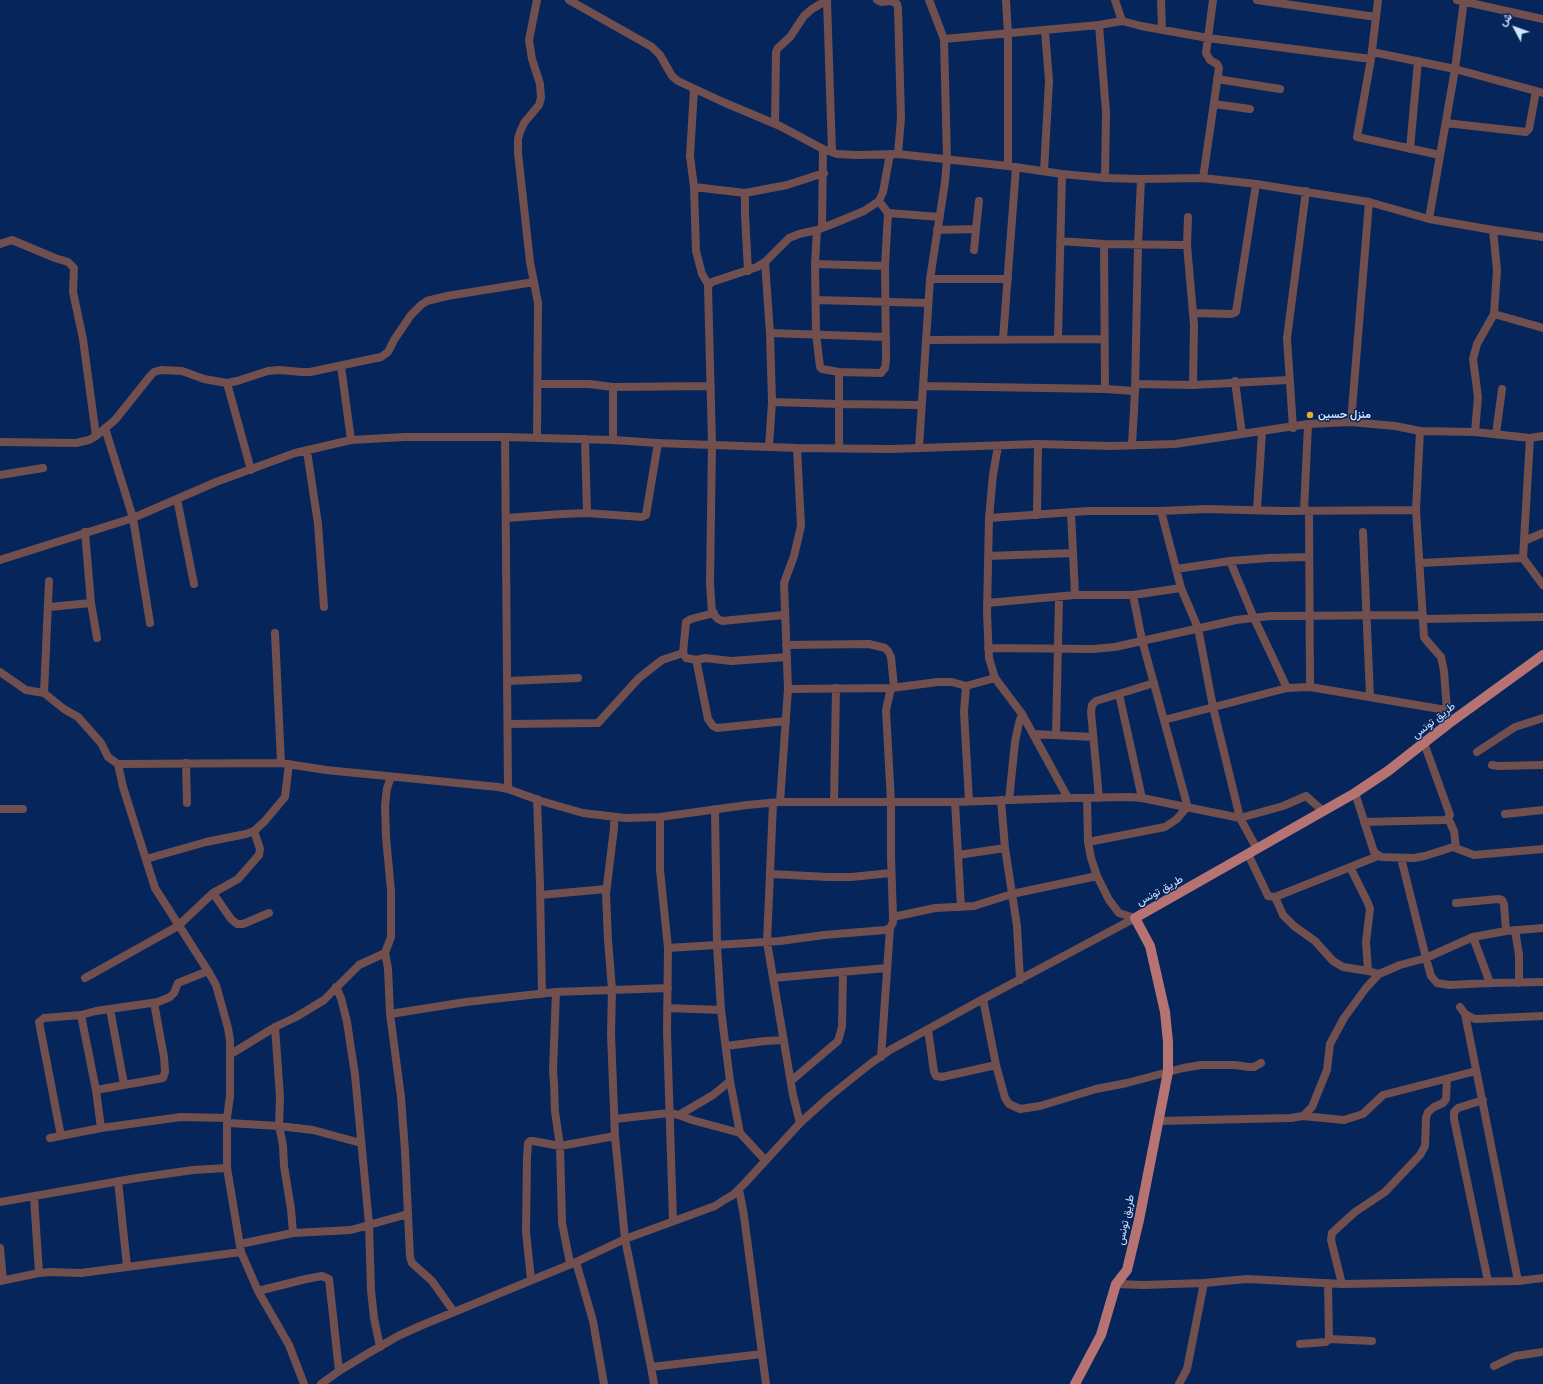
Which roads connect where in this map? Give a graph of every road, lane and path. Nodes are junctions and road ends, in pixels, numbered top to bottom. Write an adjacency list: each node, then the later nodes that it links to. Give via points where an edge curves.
1 (536, 0): 74 (street, via 529,45 540,84 541,98 539,105 524,123 518,139 520,177)
2 (569, 0): 26 (street, via 652,47 660,55 672,76)
3 (827, 0): 32 (street, via 804,16 776,52); 35 (street)
4 (877, 0): 36 (street, via 892,1 898,8 900,118)
5 (929, 0): 21 (street)
6 (1006, 0): 19 (street)
7 (1114, 0): 15 (street)
8 (1161, 0): 17 (street)
9 (1213, 0): 20 (street)
10 (1257, 0): 13 (street)
11 (1378, 0): 13 (street)
12 (1462, 1): 14 (street); 24 (street)
13 (1376, 17): 22 (street)
14 (1543, 19)
15 (1122, 21): 16 (street); 17 (street)
16 (1099, 26): 18 (street); 43 (street, via 1106,112)
17 (1162, 30): 20 (street)
18 (1045, 31): 19 (street); 40 (street, via 1049,81)
19 (1008, 34): 21 (street); 39 (street)
20 (1208, 38): 22 (street); 25 (street, via 1206,53 1218,66)
21 (944, 39): 38 (street)
22 (1371, 55): 23 (street); 34 (street, via 1358,137)
23 (1418, 61): 24 (street); 34 (street)
24 (1455, 69): 28 (street); 31 (street)
25 (1217, 79): 27 (street); 29 (street)
26 (694, 89): 32 (street); 47 (street, via 690,156)
27 (1280, 89)
28 (1539, 92): 31 (street, via 1526,132)
29 (1214, 104): 30 (street); 44 (street)
30 (1250, 108)
31 (1446, 123): 37 (street)
32 (775, 124): 33 (street)
33 (824, 149): 35 (street); 41 (street)
34 (1410, 149): 37 (street)
35 (832, 152): 36 (street, via 857,156)
36 (894, 154): 38 (street); 50 (street)
37 (1440, 154): 56 (street)
38 (947, 159): 39 (street); 54 (street)
39 (1012, 166): 40 (street); 73 (street)
40 (1044, 171): 42 (street)
41 (824, 173): 49 (street, via 787,185); 57 (street)
42 (1062, 174): 43 (street); 62 (street)
43 (1105, 178): 45 (street)
44 (1203, 178): 45 (street); 46 (street)
45 (1141, 179): 65 (street)
46 (1256, 184): 48 (street); 79 (street, via 1236,312)
47 (694, 187): 49 (street); 75 (street, via 696,251 702,274)
48 (1306, 191): 52 (street); 91 (street, via 1287,338)
49 (745, 193): 71 (street)
50 (879, 201): 53 (street); 57 (street, via 864,211)
51 (979, 201): 58 (street)
52 (1369, 202): 56 (street); 105 (street)
53 (888, 212): 54 (street); 70 (street)
54 (940, 217): 59 (street)
55 (1188, 217): 66 (street)
56 (1429, 219): 60 (street)
57 (819, 229): 68 (street, via 789,238); 69 (street)
58 (976, 229): 59 (street); 67 (street)
59 (937, 230): 72 (street)
60 (1493, 230): 61 (street); 80 (street, via 1497,270)
61 (1543, 237)
62 (1060, 242): 64 (street); 85 (street)
63 (0, 244): 114 (street, via 12,240 68,262 74,268 73,292 83,339)
64 (1104, 244): 65 (street); 87 (street)
65 (1138, 245): 66 (street); 99 (street)
66 (1187, 246): 79 (street)
67 (974, 250)
68 (765, 262): 71 (street); 82 (street)
69 (815, 264): 70 (street); 76 (street)
70 (885, 266): 77 (street)
71 (748, 271): 75 (street)
72 (930, 279): 73 (street); 78 (street)
73 (1008, 279): 86 (street)
74 (534, 282): 89 (street, via 427,301 411,315 385,355); 94 (street, via 538,303)
75 (708, 284): 96 (street)
76 (816, 300): 77 (street); 83 (street)
77 (885, 301): 78 (street); 84 (street)
78 (928, 303): 88 (street)
79 (1192, 313): 95 (street)
80 (1494, 314): 81 (street); 111 (street, via 1477,344 1473,359 1478,397)
81 (1543, 328)
82 (770, 333): 83 (street); 102 (street)
83 (816, 334): 84 (street); 90 (street, via 820,367)
84 (886, 337): 90 (street, via 885,368 881,373)
85 (1058, 338): 86 (street); 87 (street)
86 (1003, 339): 88 (street)
87 (1104, 339): 100 (street)
88 (926, 340): 97 (street)
89 (341, 366): 93 (street, via 302,372 279,370); 119 (street)
90 (839, 372): 103 (street)
91 (1289, 380): 92 (street); 108 (street)
92 (1235, 381): 95 (street); 112 (street)
93 (227, 383): 107 (street, via 174,370 154,372 126,408); 134 (street)
94 (538, 384): 98 (street, via 589,384); 117 (street)
95 (1193, 384): 99 (street)
96 (711, 386): 98 (street); 124 (street)
97 (923, 386): 100 (street); 104 (street)
98 (613, 387): 121 (street)
99 (1135, 387): 100 (street); 126 (street)
100 (1105, 389)
101 (1502, 389): 113 (street)
102 (772, 402): 103 (street); 127 (street)
103 (839, 404): 104 (street); 130 (street)
104 (921, 404): 131 (street)
105 (1350, 422): 106 (street); 109 (street)
106 (1308, 424): 108 (street); 140 (street)
107 (106, 428): 114 (street); 144 (street)
108 (1293, 428): 110 (street)
109 (1420, 431): 111 (street); 138 (street)
110 (1262, 432): 112 (street); 137 (street)
111 (1475, 432): 113 (street)
112 (1242, 434): 126 (street, via 1175,444)
113 (1496, 434): 118 (street)
114 (96, 436): 122 (street, via 76,443)
115 (1543, 436): 118 (street)
116 (505, 437): 117 (street); 119 (street, via 405,436); 145 (street)
117 (537, 438): 120 (street)
118 (1530, 438): 150 (street)
119 (351, 440): 132 (street)
120 (585, 440): 121 (street); 142 (street)
121 (613, 440): 123 (street)
122 (0, 442)
123 (658, 443): 124 (street); 142 (street, via 646,515 642,517)
124 (712, 444): 127 (street); 170 (street, via 710,583 711,607)
125 (1038, 444): 126 (street); 128 (street); 143 (street)
126 (1132, 445)
127 (769, 446): 129 (street)
128 (998, 446): 131 (street); 146 (street)
129 (796, 448): 130 (street); 171 (street, via 801,526 784,583)
130 (839, 448): 131 (street)
131 (919, 448)
132 (307, 451): 134 (street); 169 (street, via 318,524)
133 (43, 468): 135 (street)
134 (251, 470): 136 (street, via 216,482)
135 (0, 476)
136 (177, 500): 144 (street); 160 (street)
137 (1257, 510): 139 (street); 140 (street)
138 (1416, 510): 140 (street); 157 (street)
139 (1161, 511): 141 (street); 158 (street)
140 (1306, 511): 153 (street)
141 (1071, 512): 143 (street); 151 (street)
142 (587, 513): 145 (street)
143 (1037, 515): 146 (street)
144 (134, 518): 147 (street); 177 (street)
145 (506, 518): 192 (street)
146 (988, 518): 152 (street)
147 (85, 532): 155 (street); 166 (street)
148 (1363, 532): 173 (street)
149 (1543, 533): 150 (street)
150 (1524, 541): 154 (street)
151 (1073, 553): 152 (street); 163 (street)
152 (988, 556): 167 (street)
153 (1309, 556): 156 (street); 172 (street)
154 (1523, 558): 157 (street); 161 (street)
155 (0, 560)
156 (1230, 561): 158 (street); 176 (street)
157 (1420, 563): 174 (street)
158 (1176, 569): 162 (street)
159 (49, 581): 168 (street)
160 (194, 584)
161 (1543, 585)
162 (1181, 588): 164 (street); 178 (street)
163 (1075, 595): 164 (street); 165 (street)
164 (1133, 595): 181 (street)
165 (1059, 598): 167 (street); 184 (street)
166 (91, 603): 168 (street); 180 (street)
167 (987, 603): 183 (street)
168 (49, 607): 200 (street)
169 (324, 607)
170 (714, 613): 171 (street, via 722,620); 185 (street, via 691,618 686,622)
171 (784, 615): 182 (street)
172 (1310, 616): 173 (street); 176 (street); 196 (street)
173 (1368, 616): 174 (street); 202 (street)
174 (1423, 617): 175 (street); 204 (street, via 1424,636 1441,657 1445,678)
175 (1543, 617)
176 (1254, 618): 178 (street); 198 (street)
177 (150, 623)
178 (1198, 628): 181 (street); 203 (street)
179 (275, 633): 217 (street)
180 (97, 638)
181 (1142, 640): 184 (street, via 1115,647); 193 (street)
182 (786, 645): 187 (street); 195 (street, via 869,644 884,648 891,657)
183 (988, 648): 184 (street); 191 (street)
184 (1058, 648): 212 (street)
185 (683, 653): 188 (street, via 688,658); 209 (street, via 662,660 639,678 598,723)
186 (1543, 655): 210 (main road, طريق تونس)
187 (787, 657): 188 (street, via 731,661 705,658); 199 (street)
188 (697, 660): 208 (street, via 708,719 713,726 717,728)
189 (0, 672): 200 (street, via 26,690)
190 (578, 678): 192 (street)
191 (995, 678): 194 (street); 205 (street)
192 (507, 681): 209 (street)
193 (1154, 683): 201 (street); 207 (street)
194 (966, 686): 195 (street, via 938,682); 230 (street, via 964,712)
195 (892, 687): 197 (street); 232 (street, via 886,710)
196 (1310, 687): 198 (street); 202 (street)
197 (836, 688): 199 (street); 231 (street)
198 (1287, 688): 203 (street)
199 (788, 689): 208 (street)
200 (44, 693): 218 (street, via 78,717 101,743 108,757)
201 (1119, 694): 213 (street, via 1096,701 1092,705); 227 (street)
202 (1370, 697): 204 (street)
203 (1212, 707): 207 (street); 245 (street)
204 (1446, 710): 210 (street)
205 (1022, 714): 211 (street); 229 (street)
206 (1543, 718): 215 (street, via 1515,727)
207 (1164, 720): 236 (street)
208 (786, 721): 235 (street)
209 (508, 724): 222 (street)
210 (1448, 724): 214 (main road, طريق تونس)
211 (1033, 734): 212 (street); 224 (street)
212 (1056, 735): 213 (street)
213 (1093, 737): 226 (street)
214 (1424, 743): 223 (main road, طريق تونس); 246 (street, via 1450,815)
215 (1477, 752)
216 (186, 763): 217 (street); 218 (street); 234 (street)
217 (285, 763): 221 (street); 248 (street, via 285,797)
218 (118, 764): 257 (street)
219 (1492, 765): 220 (street)
220 (1543, 765)
221 (391, 777): 222 (street); 280 (street, via 384,806 391,891 391,937)
222 (508, 789): 228 (street)
223 (1355, 793): 241 (main road, طريق تونس); 247 (street)
224 (1068, 798): 225 (street); 229 (street)
225 (1087, 798): 226 (street); 249 (street)
226 (1099, 798): 227 (street)
227 (1142, 798): 236 (street)
228 (537, 799): 243 (street, via 583,813); 265 (street)
229 (1005, 800): 230 (street); 250 (street)
230 (969, 801): 233 (street)
231 (834, 802): 232 (street); 235 (street)
232 (891, 802): 233 (street); 259 (street)
233 (955, 802): 254 (street)
234 (187, 803)
235 (777, 803): 239 (street); 260 (street)
236 (1187, 808): 245 (street); 249 (street, via 1165,827)
237 (0, 809): 238 (street)
238 (23, 809)
239 (716, 809): 244 (street); 278 (street)
240 (1543, 810): 242 (street)
241 (1323, 811): 245 (street, via 1306,796 1283,806); 253 (main road, طريق تونس)
242 (1506, 814)
243 (614, 817): 244 (street); 262 (street)
244 (660, 817): 279 (street, via 660,870)
245 (1240, 818): 253 (street)
246 (1448, 818): 247 (street); 251 (street, via 1454,831)
247 (1364, 822): 255 (street, via 1374,852)
248 (254, 831): 257 (street); 263 (street, via 260,849 259,855 238,879)
249 (1088, 842): 261 (street)
250 (1005, 848): 254 (street); 264 (street)
251 (1456, 848): 252 (street, via 1474,855); 256 (street, via 1425,856)
252 (1543, 849)
253 (1252, 851): 266 (street, via 1268,896); 271 (main road, طريق تونس)
254 (958, 854): 268 (street)
255 (1378, 856): 256 (street); 258 (street)
256 (1401, 858): 281 (street)
257 (146, 859): 272 (street, via 155,888)
258 (1350, 867): 266 (street); 284 (street, via 1370,909 1366,942)
259 (891, 873): 260 (street, via 836,877); 270 (street)
260 (771, 874): 277 (street)
261 (1097, 876): 264 (street); 271 (street, via 1119,913)
262 (606, 889): 265 (street); 295 (street)
263 (213, 894): 269 (street, via 237,924 244,924); 272 (street)
264 (1012, 894): 268 (street, via 974,906); 289 (street, via 1017,926)
265 (540, 895): 297 (street)
266 (1275, 897): 284 (street, via 1283,915 1315,941 1333,961 1343,967)
267 (1456, 902): 275 (street, via 1502,900)
268 (961, 907): 270 (street, via 935,908)
269 (269, 913)
270 (893, 917): 273 (street)
271 (1135, 918): 289 (street); 317 (main road, طريق تونس, via 1150,946 1165,1012)
272 (178, 926): 283 (street); 287 (street)
273 (890, 928): 277 (street); 282 (street)
274 (1543, 928): 275 (street)
275 (1510, 930): 276 (street); 292 (street, via 1519,955)
276 (1473, 937): 281 (street); 290 (street)
277 (767, 942): 278 (street); 288 (street)
278 (717, 945): 279 (street); 303 (street)
279 (668, 948): 294 (street)
280 (385, 953): 293 (street, via 359,965); 304 (street)
281 (1426, 958): 286 (street); 290 (street, via 1431,976 1437,983 1449,985)
282 (887, 968): 285 (street); 313 (street)
283 (208, 971): 299 (street, via 178,982 170,997); 312 (street, via 216,985 228,1028)
284 (1368, 971): 286 (street)
285 (843, 972): 288 (street); 320 (street, via 842,1027 838,1041)
286 (1379, 974): 326 (street, via 1344,1018 1330,1044 1327,1070 1312,1107)
287 (85, 978)
288 (773, 978): 310 (street)
289 (1020, 980): 298 (street)
290 (1490, 982): 292 (street)
291 (1543, 982): 292 (street)
292 (1519, 983)
293 (336, 987): 308 (street, via 324,1000); 337 (street, via 342,998 347,1022)
294 (668, 988): 295 (street); 301 (street)
295 (612, 989): 296 (street); 327 (street)
296 (556, 992): 297 (street); 338 (street, via 553,1070)
297 (542, 994): 304 (street)
298 (983, 1000): 309 (street); 315 (street)
299 (154, 1003): 302 (street); 321 (street, via 165,1075 160,1079)
300 (1460, 1007): 305 (street)
301 (667, 1008): 303 (street); 324 (street)
302 (110, 1009): 306 (street); 321 (street)
303 (721, 1010): 311 (street)
304 (390, 1014): 345 (street, via 401,1105)
305 (1465, 1014): 307 (street, via 1475,1019); 316 (street)
306 (81, 1015): 322 (street); 334 (street, via 44,1018 39,1022)
307 (1543, 1016)
308 (275, 1028): 312 (street); 331 (street, via 280,1097)
309 (928, 1029): 313 (street); 315 (street, via 934,1072 939,1077)
310 (784, 1040): 311 (street); 320 (street)
311 (726, 1046): 319 (street)
312 (231, 1054): 328 (street)
313 (881, 1056): 330 (street)
314 (1261, 1063): 317 (street, via 1254,1067 1201,1065)
315 (996, 1065): 317 (street, via 1008,1104 1020,1109)
316 (1476, 1071): 318 (street); 323 (street)
317 (1168, 1072): 329 (main road, طريق تونس)
318 (1447, 1079): 326 (street, via 1383,1095 1363,1114 1344,1120); 363 (street, via 1446,1099 1428,1112 1425,1146 1420,1155 1385,1192 1355,1212 1332,1233 1331,1240)
319 (730, 1081): 325 (street, via 714,1095); 333 (street)
320 (791, 1081): 330 (street)
321 (124, 1084): 322 (street)
322 (96, 1090): 332 (street)
323 (1483, 1100): 358 (street, via 1458,1108 1454,1112 1454,1119); 359 (street)
324 (669, 1113): 325 (street); 327 (street); 346 (street)
325 (679, 1115): 333 (street)
326 (1304, 1116): 329 (street)
327 (615, 1119): 335 (street)
328 (228, 1121): 331 (street); 332 (street, via 181,1117); 340 (street)
329 (1158, 1121): 362 (main road, طريق تونس, via 1127,1270)
330 (800, 1123): 339 (street)
331 (279, 1126): 337 (street, via 313,1130); 348 (street)
332 (101, 1128): 334 (street)
333 (740, 1132): 339 (street)
334 (61, 1136): 336 (street)
335 (615, 1136): 338 (street); 349 (street)
336 (50, 1138)
337 (361, 1143): 347 (street)
338 (560, 1146): 352 (street, via 562,1222); 356 (street, via 533,1141 528,1145 526,1232)
339 (765, 1160): 342 (street)
340 (227, 1168): 341 (street, via 193,1170); 351 (street)
341 (118, 1181): 343 (street); 353 (street)
342 (739, 1189): 346 (street, via 714,1206); 371 (street)
343 (34, 1196): 344 (street); 354 (street)
344 (0, 1202)
345 (408, 1214): 347 (street); 365 (street, via 412,1263 432,1281)
346 (673, 1221): 349 (street)
347 (369, 1224): 348 (street, via 351,1230); 369 (street, via 371,1290)
348 (293, 1233): 351 (street)
349 (625, 1239): 352 (street); 373 (street)
350 (0, 1248): 357 (street)
351 (241, 1248): 353 (street); 364 (street)
352 (573, 1263): 356 (street); 377 (street, via 593,1321)
353 (127, 1266): 354 (street, via 81,1273)
354 (39, 1273): 357 (street)
355 (1543, 1278): 359 (street)
356 (531, 1279): 365 (street)
357 (2, 1281)
358 (1488, 1281): 359 (street); 363 (street)
359 (1518, 1281)
360 (1204, 1283): 361 (street, via 1247,1279); 362 (street); 381 (street, via 1187,1369)
361 (1328, 1283): 363 (street); 366 (street)
362 (1116, 1284): 380 (main road, طريق تونس, via 1101,1335)
363 (1342, 1284)
364 (258, 1291): 374 (street, via 322,1276 329,1279); 375 (street, via 289,1345)
365 (454, 1312): 369 (street, via 406,1332)
366 (1329, 1339): 367 (street); 368 (street, via 1326,1342)
367 (1372, 1341)
368 (1300, 1344)
369 (380, 1347): 374 (street)
370 (1543, 1352): 372 (street, via 1515,1356)
371 (762, 1354): 373 (street); 379 (street)
372 (1494, 1366)
373 (651, 1367): 378 (street)
374 (339, 1371): 376 (street)
375 (304, 1384)
376 (321, 1384)
377 (604, 1384)
378 (654, 1384)
379 (766, 1384)
380 (1075, 1384)
381 (1179, 1384)

